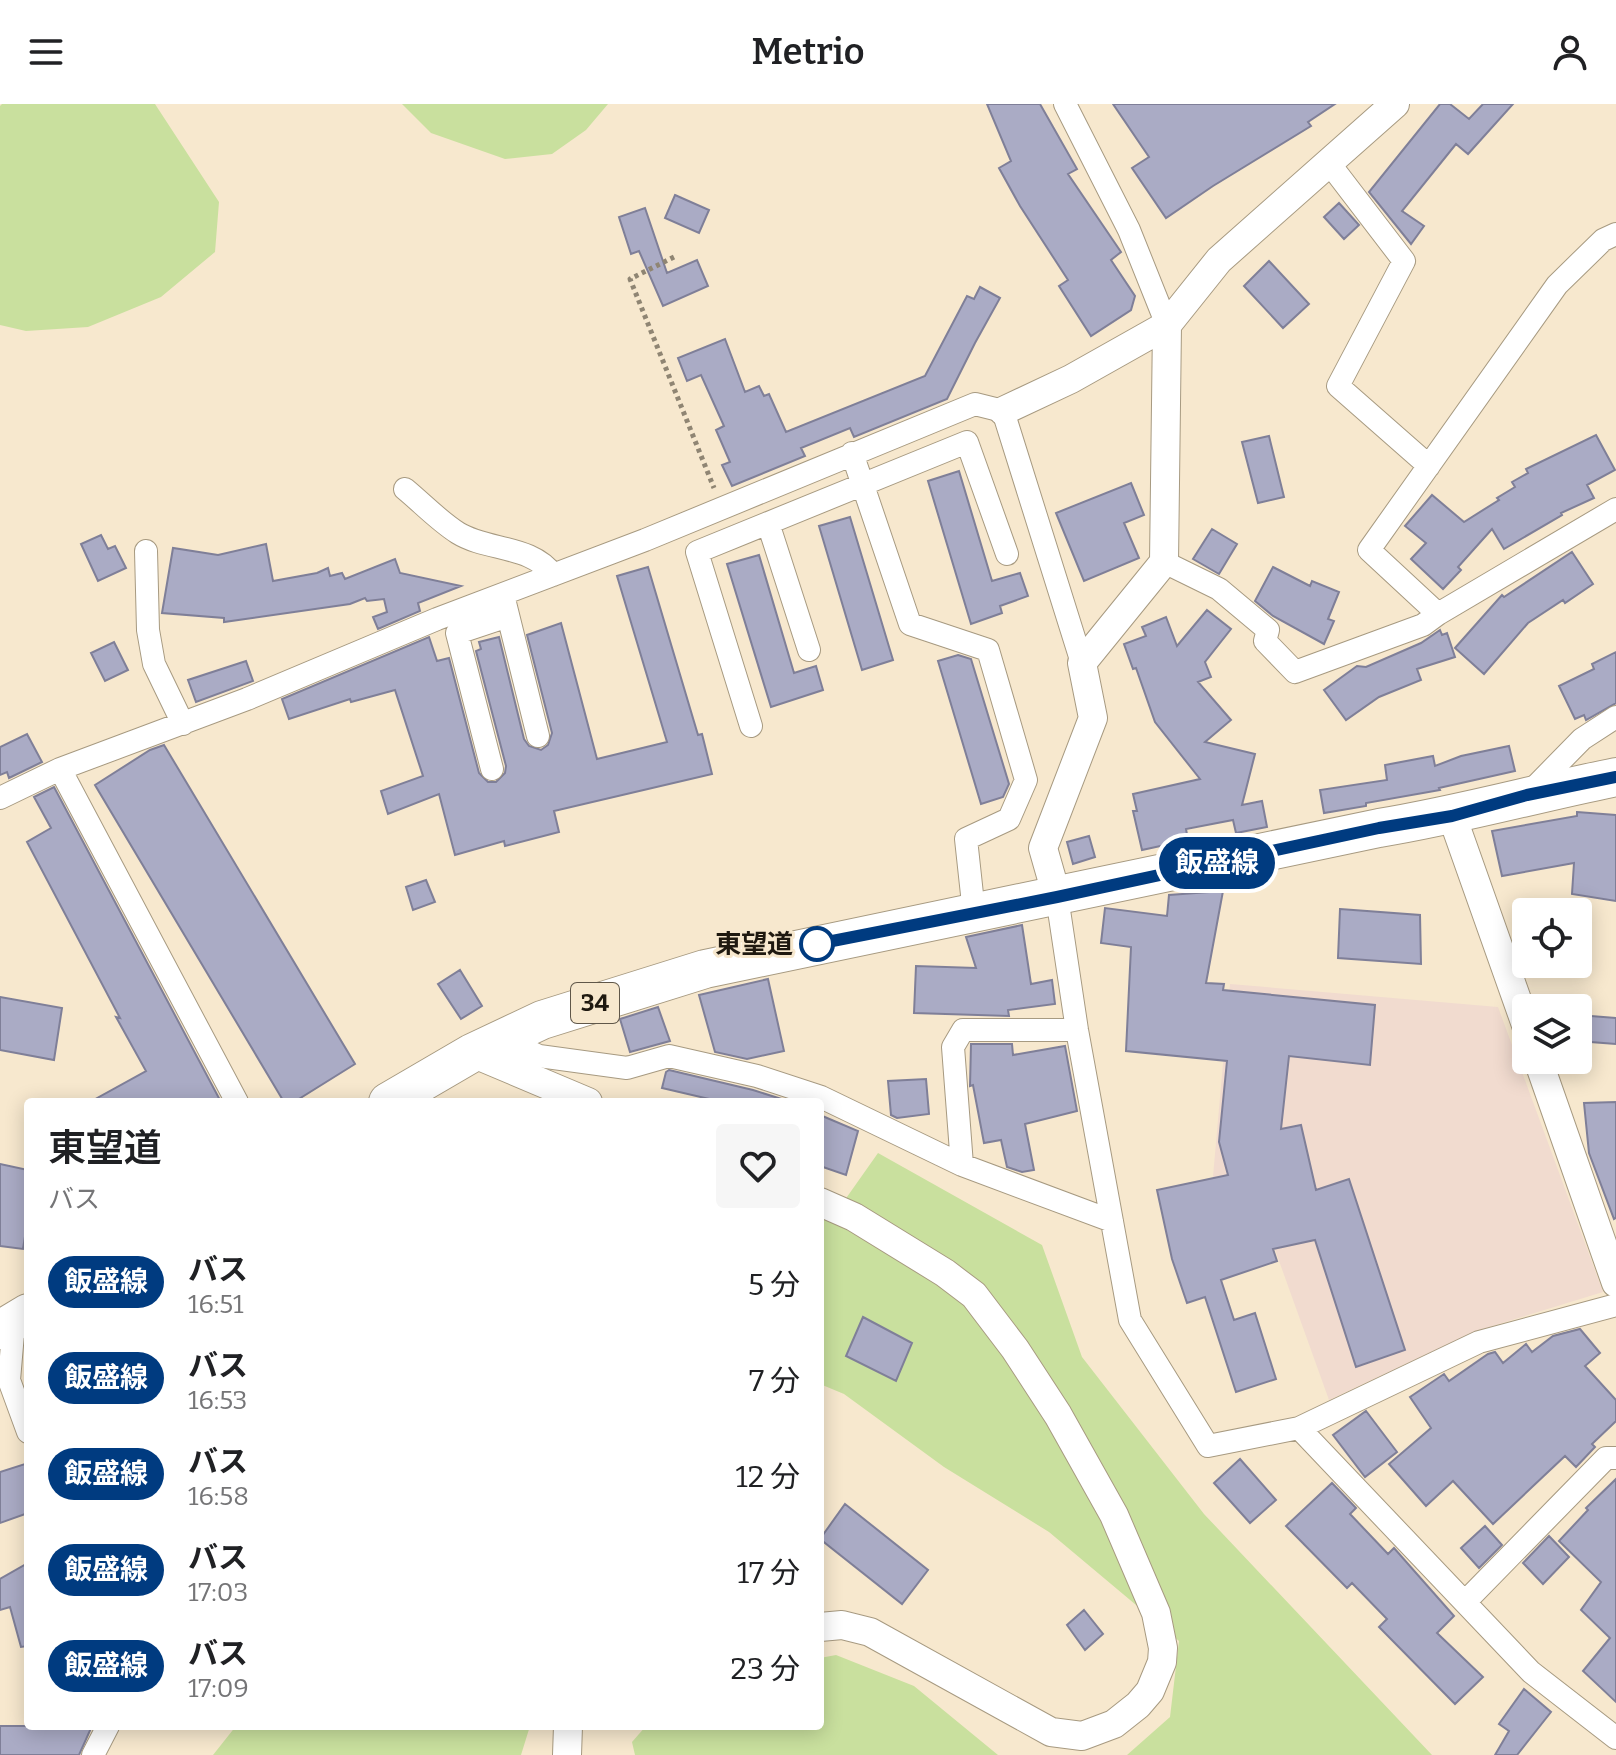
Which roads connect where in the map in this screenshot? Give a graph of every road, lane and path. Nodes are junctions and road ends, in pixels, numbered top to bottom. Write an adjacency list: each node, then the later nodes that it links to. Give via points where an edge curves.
1 (1395, 104): 3 (street)
2 (1075, 108): 6 (street)
3 (1329, 163): 6 (street, via 1219,260); 9 (street, via 1404,261 1338,386)
4 (1616, 234): 9 (street, via 1557,285)
5 (674, 257): 12 (path, via 630,279)
6 (1167, 325): 7 (street); 17 (street)
7 (1003, 411): 8 (street, via 975,404); 23 (street)
8 (852, 453): 10 (street); 12 (street)
9 (1429, 466): 20 (street, via 1369,550)
10 (863, 484): 14 (street); 16 (street, via 967,442); 35 (street, via 910,624 988,650 1026,780 1009,819 966,839)
11 (405, 489): 18 (street, via 460,534 524,554 547,565)
12 (722, 507): 18 (street)
13 (1616, 509): 20 (street)
14 (768, 523): 22 (street); 26 (street, via 697,552)
15 (146, 551): 25 (street, via 154,664)
16 (1007, 554)
17 (1164, 562): 20 (street, via 1219,589 1268,630 1265,641 1295,672 1423,625); 23 (street)
18 (553, 575): 19 (street)
19 (502, 594): 21 (street); 25 (street)
20 (1438, 614)
21 (508, 616): 27 (street); 29 (street, via 457,633)
22 (809, 650)
23 (1082, 663): 34 (street, via 1093,718 1043,848)
24 (1616, 717): 31 (street, via 1582,739)
25 (183, 724): 28 (street)
26 (751, 726)
27 (538, 736)
28 (60, 769): 32 (street); 40 (street)
29 (492, 769)
30 (1616, 777): 31 (highway, 34)
31 (1527, 795): 33 (highway, 34)
32 (0, 798)
33 (1452, 816): 34 (highway, 34); 36 (street)
34 (1057, 897): 35 (highway, 34); 37 (street)
35 (974, 913): 38 (highway, 34, via 705,969 542,1020)
36 (1515, 994)
37 (1077, 1030): 45 (street, via 963,1030 953,1047); 47 (street)
38 (487, 1046): 41 (highway, 34); 42 (street); 43 (street, via 627,1068 669,1056)
39 (1543, 1074): 48 (street)
40 (235, 1098)
41 (395, 1098)
42 (581, 1098)
43 (823, 1098)
44 (824, 1098): 45 (street)
45 (962, 1165): 47 (street)
46 (824, 1204): 55 (street, via 945,1273 974,1295 998,1325 1058,1415 1114,1515 1156,1613 1162,1662 1138,1705 1114,1724 1082,1736 1051,1732 870,1632)
47 (1112, 1221): 52 (street, via 1130,1320 1208,1446)
48 (1616, 1283)
49 (1616, 1305): 52 (street, via 1479,1342)
50 (14, 1322): 51 (street, via 9,1380)
51 (24, 1421)
52 (1299, 1428): 54 (street)
53 (1616, 1458): 54 (street, via 1606,1458)
54 (1465, 1602): 58 (street, via 1531,1672)
55 (824, 1627)
56 (106, 1730): 59 (street)
57 (568, 1730): 60 (street)
58 (1616, 1738)
59 (93, 1755)
60 (567, 1755)

